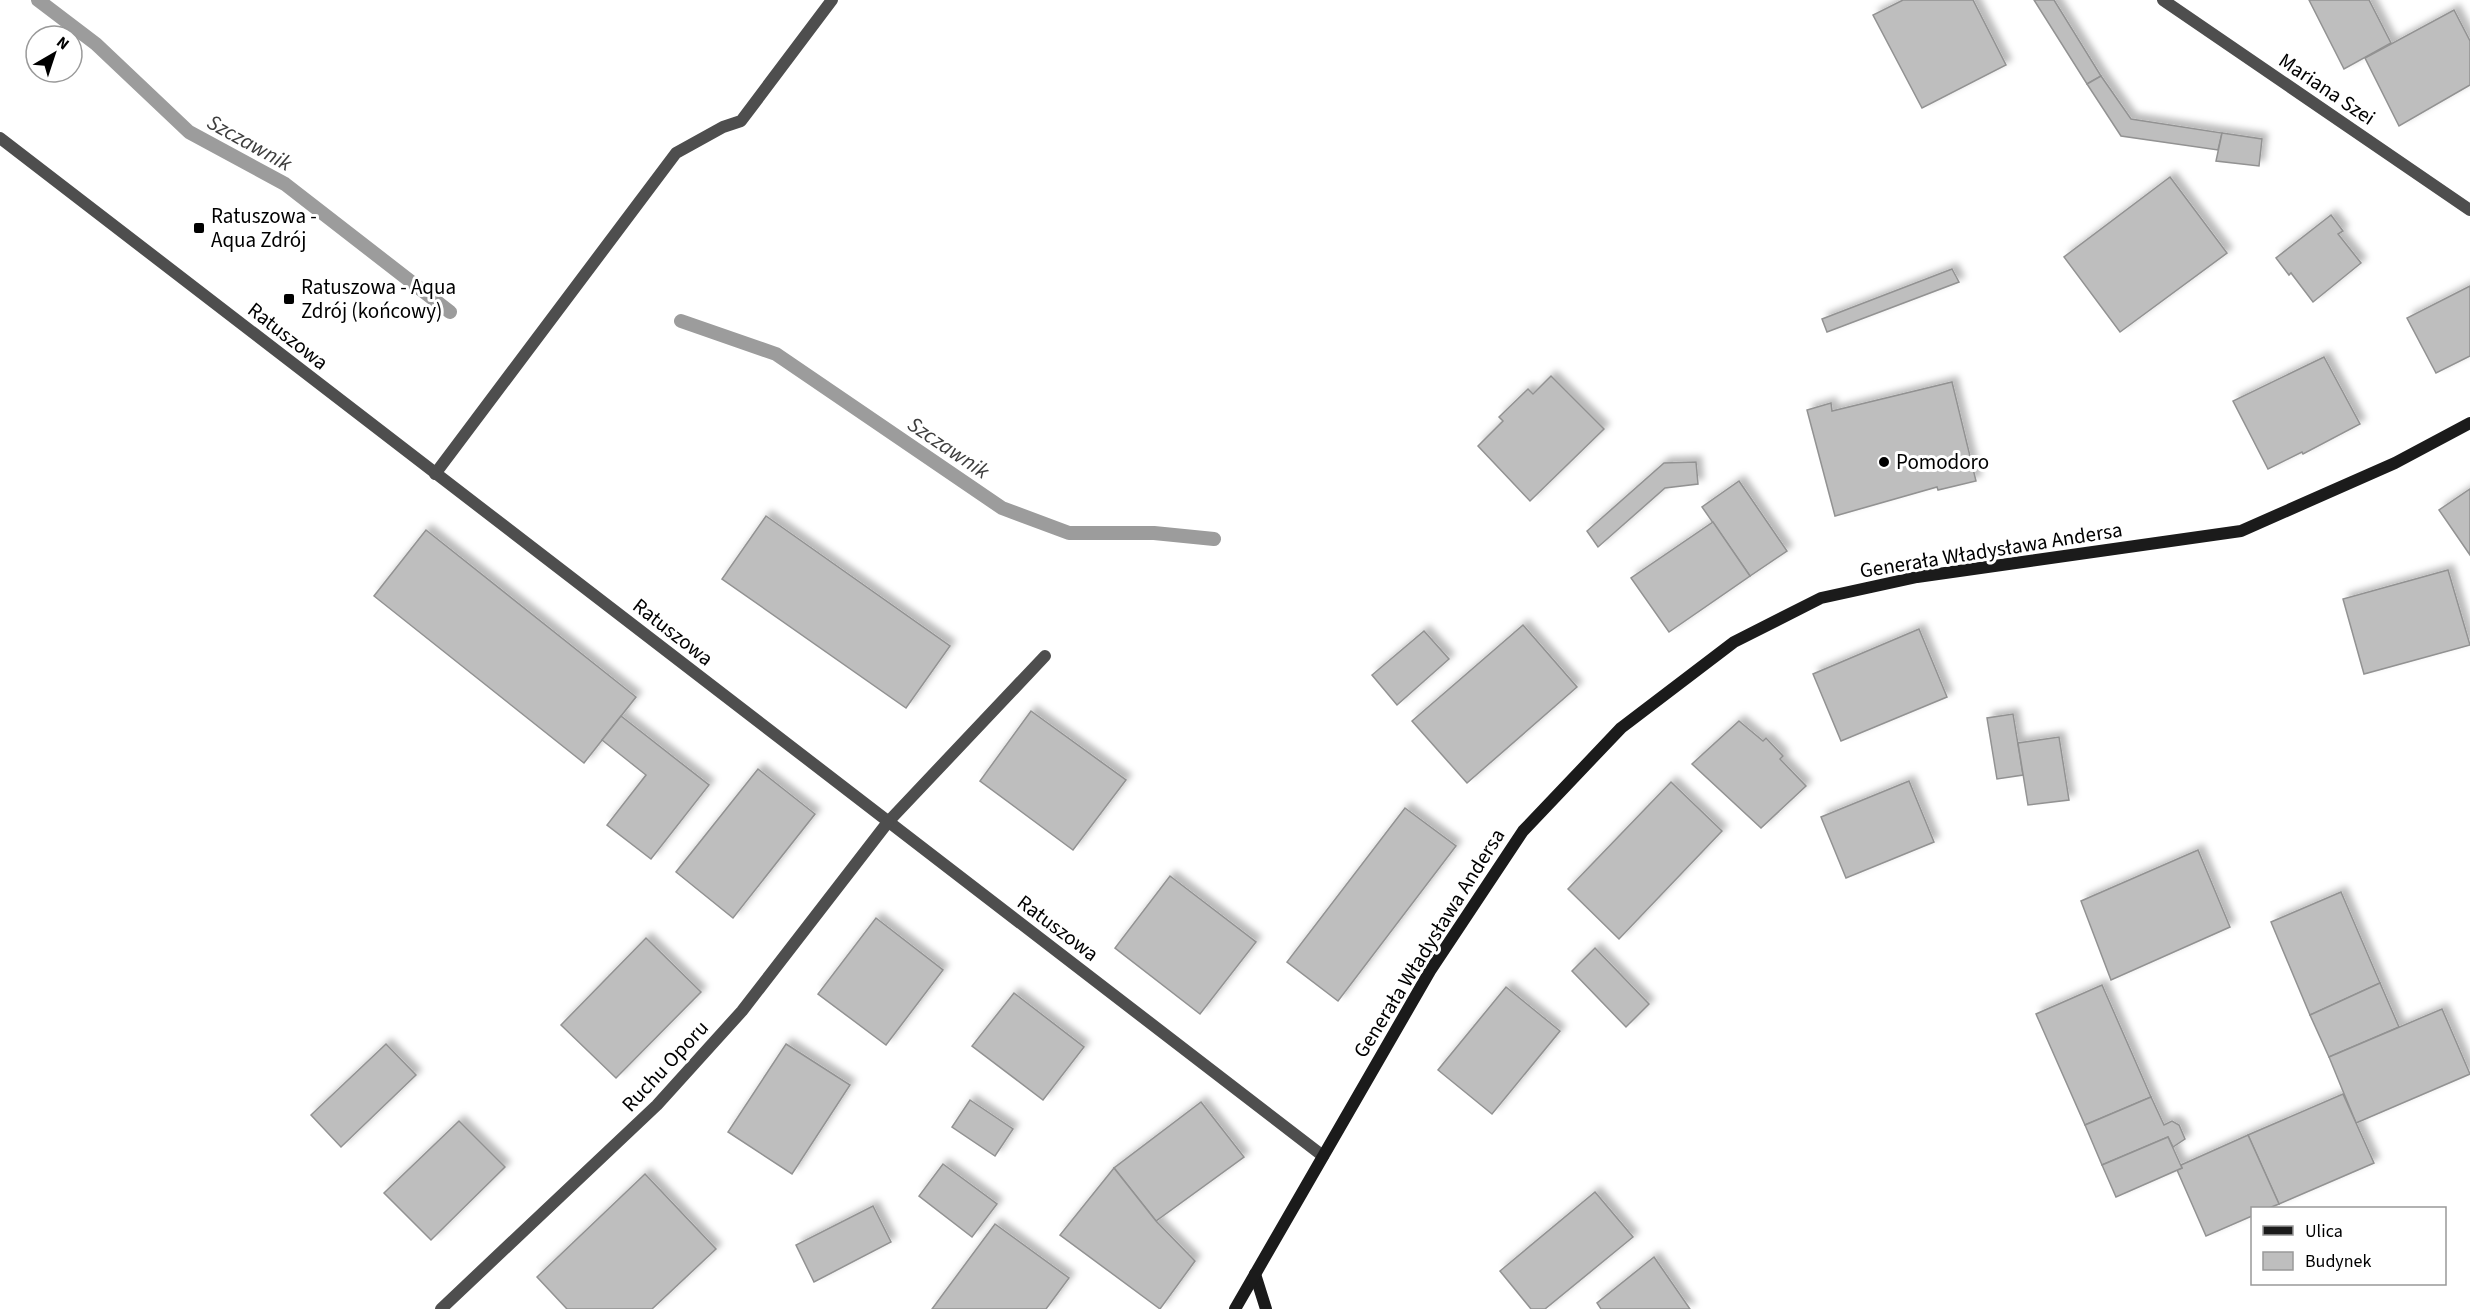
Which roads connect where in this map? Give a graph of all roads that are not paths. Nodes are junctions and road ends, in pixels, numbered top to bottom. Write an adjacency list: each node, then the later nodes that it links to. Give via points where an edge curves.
1 (832, 0): 6 (street, via 741,121 676,153)
2 (2163, 0): 4 (street, Mariana Szei)
3 (0, 138): 6 (street, Ratuszowa)
4 (2470, 210)
5 (2470, 423): 9 (street, Generała Władysława Andersa, via 2395,463 2241,531 1917,577 1821,598 1734,642 1621,728 1523,831 1430,971)
6 (435, 474): 8 (street, Ratuszowa)
7 (1045, 656): 8 (street, Ruchu Oporu)
8 (888, 822): 9 (street, Ratuszowa); 11 (street, Ruchu Oporu, via 742,1011 657,1105)
9 (1323, 1156): 10 (street, Generała Władysława Andersa)
10 (1255, 1274): 12 (street, Generała Władysława Andersa); 13 (street)
11 (441, 1309)
12 (1235, 1309)
13 (1266, 1309)

